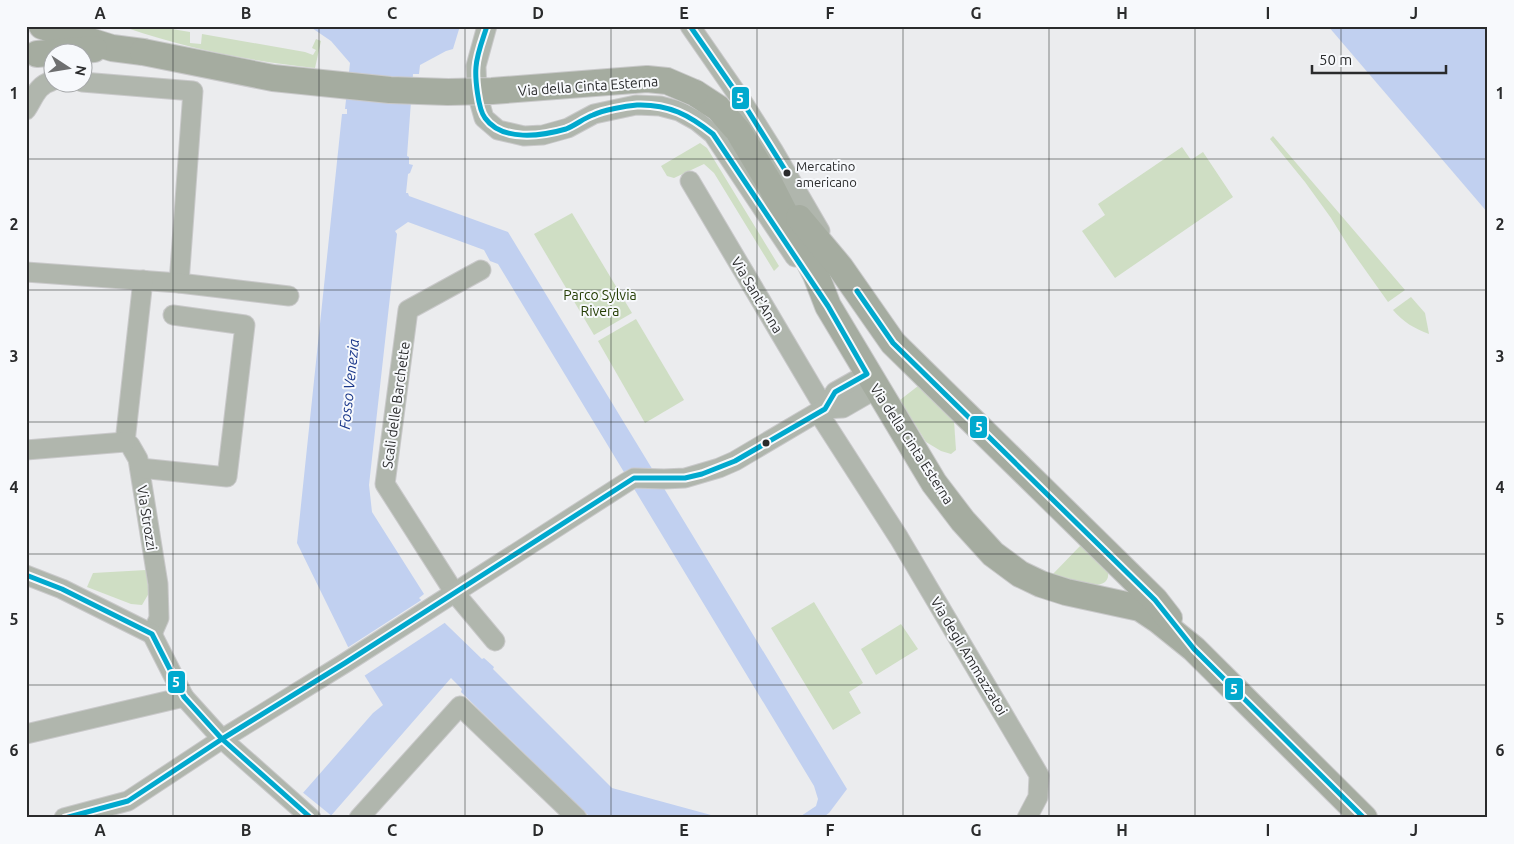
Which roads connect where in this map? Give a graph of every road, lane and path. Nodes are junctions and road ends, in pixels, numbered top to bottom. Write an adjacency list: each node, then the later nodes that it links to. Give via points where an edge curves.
1 (35, 26): 6 (main road, via 39,41)
2 (42, 26): 5 (main road)
3 (487, 26): 18 (street, Via della Cinta Esterna, via 476,66 477,93 484,118 498,130 524,136 543,136 568,128 594,114 636,105 679,111 714,134)
4 (690, 26): 12 (street, Via della Cinta Esterna, via 773,150)
5 (112, 48): 6 (main road, via 55,51); 11 (main road, Via della Cinta Esterna, bridge, via 273,78 353,87 483,92 647,79 666,81 695,93 729,119)
6 (32, 61)
7 (92, 83): 16 (street, via 193,91)
8 (42, 86): 9 (street)
9 (26, 110)
10 (690, 181): 21 (street, Via Sant'Anna)
11 (770, 184): 12 (main road, Via della Cinta Esterna); 18 (main road, Via della Cinta Esterna)
12 (840, 266): 26 (main road, Via della Cinta Esterna, via 893,343)
13 (481, 270): 28 (street, Scali delle Barchette, via 408,310 385,484)
14 (26, 272): 15 (street)
15 (143, 280): 16 (street); 22 (street)
16 (180, 283): 17 (street)
17 (289, 296)
18 (828, 306): 20 (main road, Via della Cinta Esterna)
19 (172, 315): 24 (street, via 245,325 227,477)
20 (872, 381): 21 (street, via 835,392); 29 (main road, Via della Cinta Esterna, via 934,484 993,554 1020,574 1041,584)
21 (822, 410): 25 (street, Via Sant'Anna); 28 (street, via 719,468 685,478 634,478)
22 (125, 442): 23 (street); 24 (street, Via Strozzi, via 134,450)
23 (26, 450)
24 (140, 468): 30 (street, Via Strozzi, via 158,584 159,618)
25 (899, 538): 40 (street, Via degli Ammazzatoi, via 1039,775 1038,796)
26 (1119, 565): 29 (main road, via 1117,581 1110,592); 32 (main road, Via della Cinta Esterna, via 1155,600)
27 (26, 576): 30 (street)
28 (454, 592): 31 (street); 35 (street)
29 (1098, 598): 32 (main road, Via della Cinta Esterna, via 1140,608)
30 (152, 634): 33 (street)
31 (494, 641)
32 (1194, 650): 41 (main road, Via della Cinta Esterna)
33 (184, 697): 34 (street); 35 (street)
34 (26, 734)
35 (222, 739): 36 (street, via 128,801); 37 (street)
36 (64, 818)
37 (310, 818)
38 (359, 818): 39 (street, via 460,706)
39 (577, 818)
40 (1027, 818)
41 (1364, 818)

